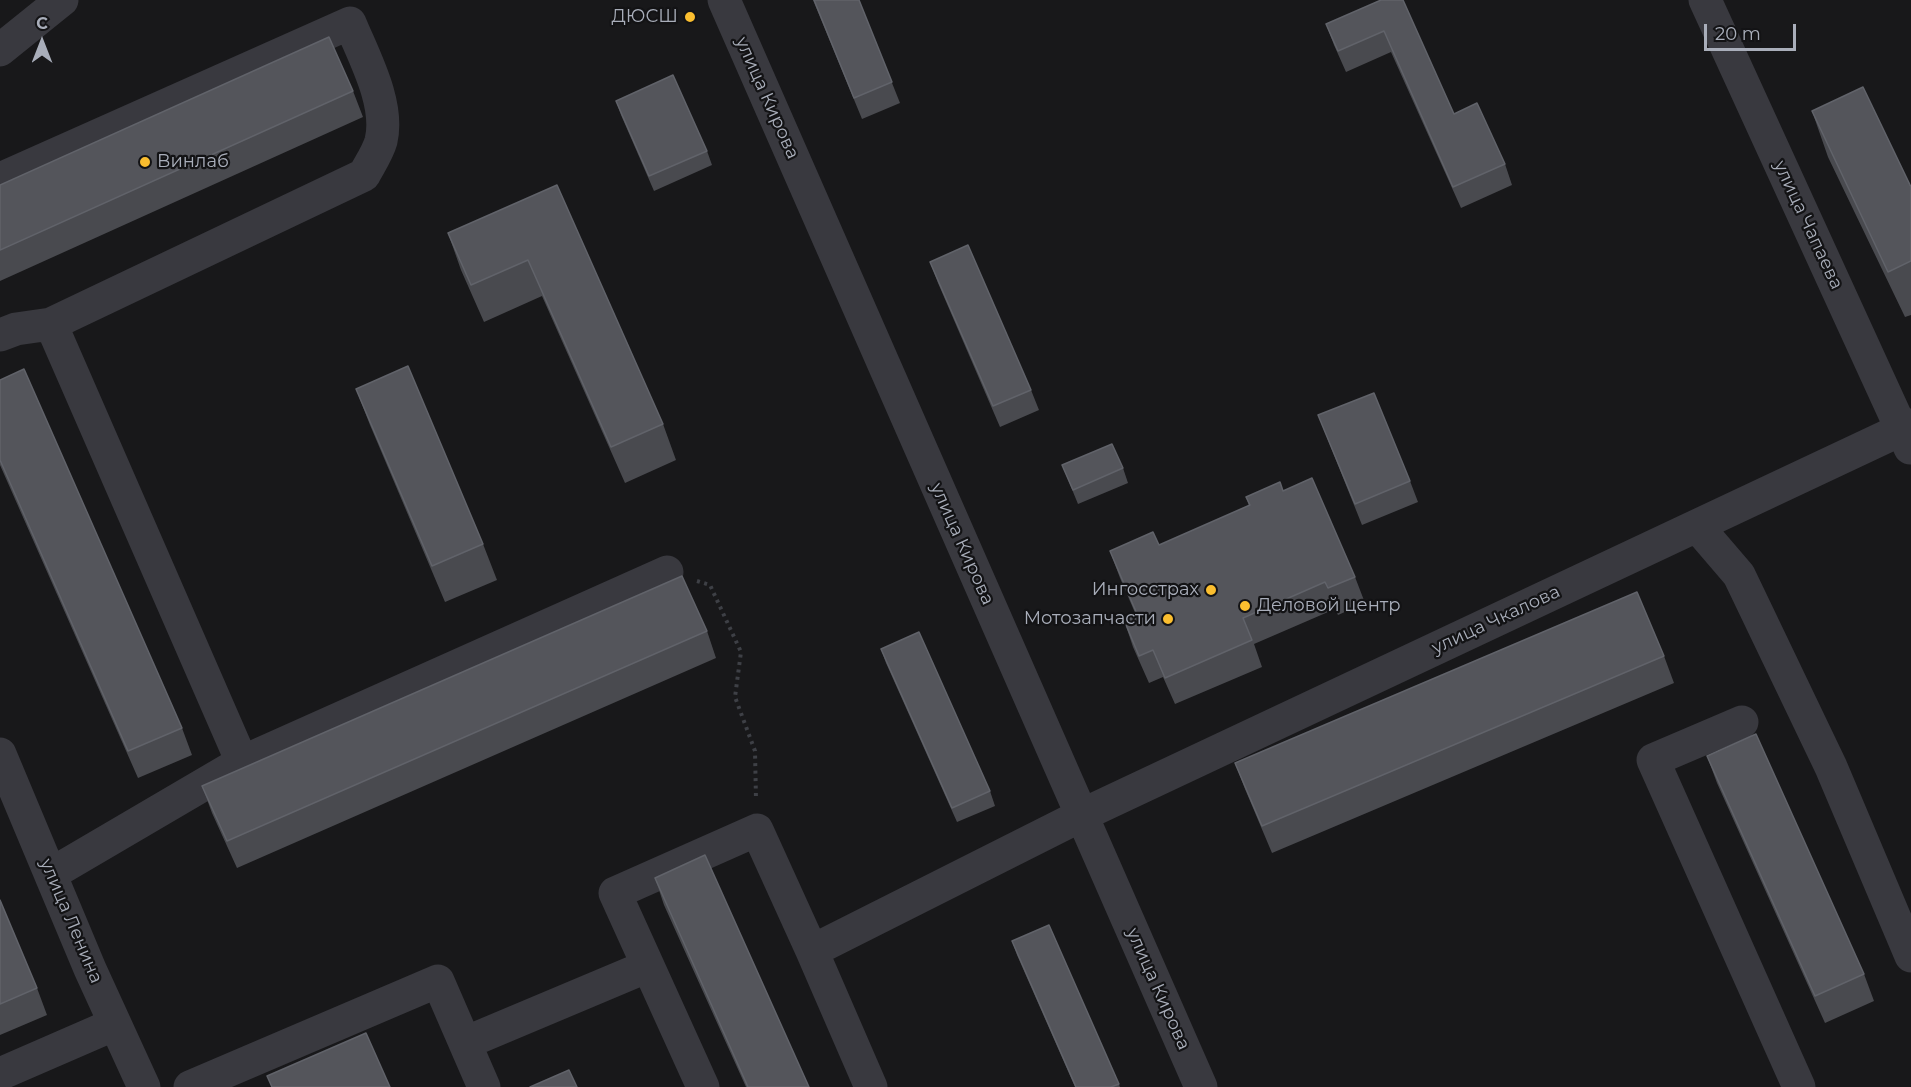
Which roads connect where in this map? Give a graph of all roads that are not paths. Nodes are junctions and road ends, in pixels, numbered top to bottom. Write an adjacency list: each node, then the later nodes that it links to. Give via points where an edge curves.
1 (62, 0): 4 (street)
2 (724, 0): 14 (street, улица Кирова)
3 (1705, 0): 8 (street, улица Чапаева)
4 (0, 50)
5 (0, 179): 6 (street, via 350,23 375,82 382,112 381,141 364,175)
6 (51, 324): 7 (street); 13 (street)
7 (0, 335)
8 (1908, 435): 9 (street, улица Чкалова)
9 (1697, 526): 14 (street, улица Чкалова); 17 (street, via 1738,575 1831,767)
10 (667, 572): 13 (street)
11 (1742, 722): 28 (street, via 1653,760)
12 (0, 754): 15 (street, улица Ленина)
13 (242, 762): 15 (street)
14 (1082, 815): 16 (street, улица Чкалова); 27 (street, улица Кирова)
15 (51, 874): 19 (street, улица Ленина)
16 (812, 951): 18 (street, via 757,830 615,893); 26 (street)
17 (1911, 956)
18 (648, 966): 20 (street); 25 (street)
19 (116, 1024): 21 (street); 22 (street, улица Ленина)
20 (465, 1042): 23 (street, via 438,981); 24 (street)
21 (0, 1074)
22 (144, 1087)
23 (190, 1087)
24 (484, 1087)
25 (703, 1087)
26 (871, 1087)
27 (1201, 1087)
28 (1799, 1087)

